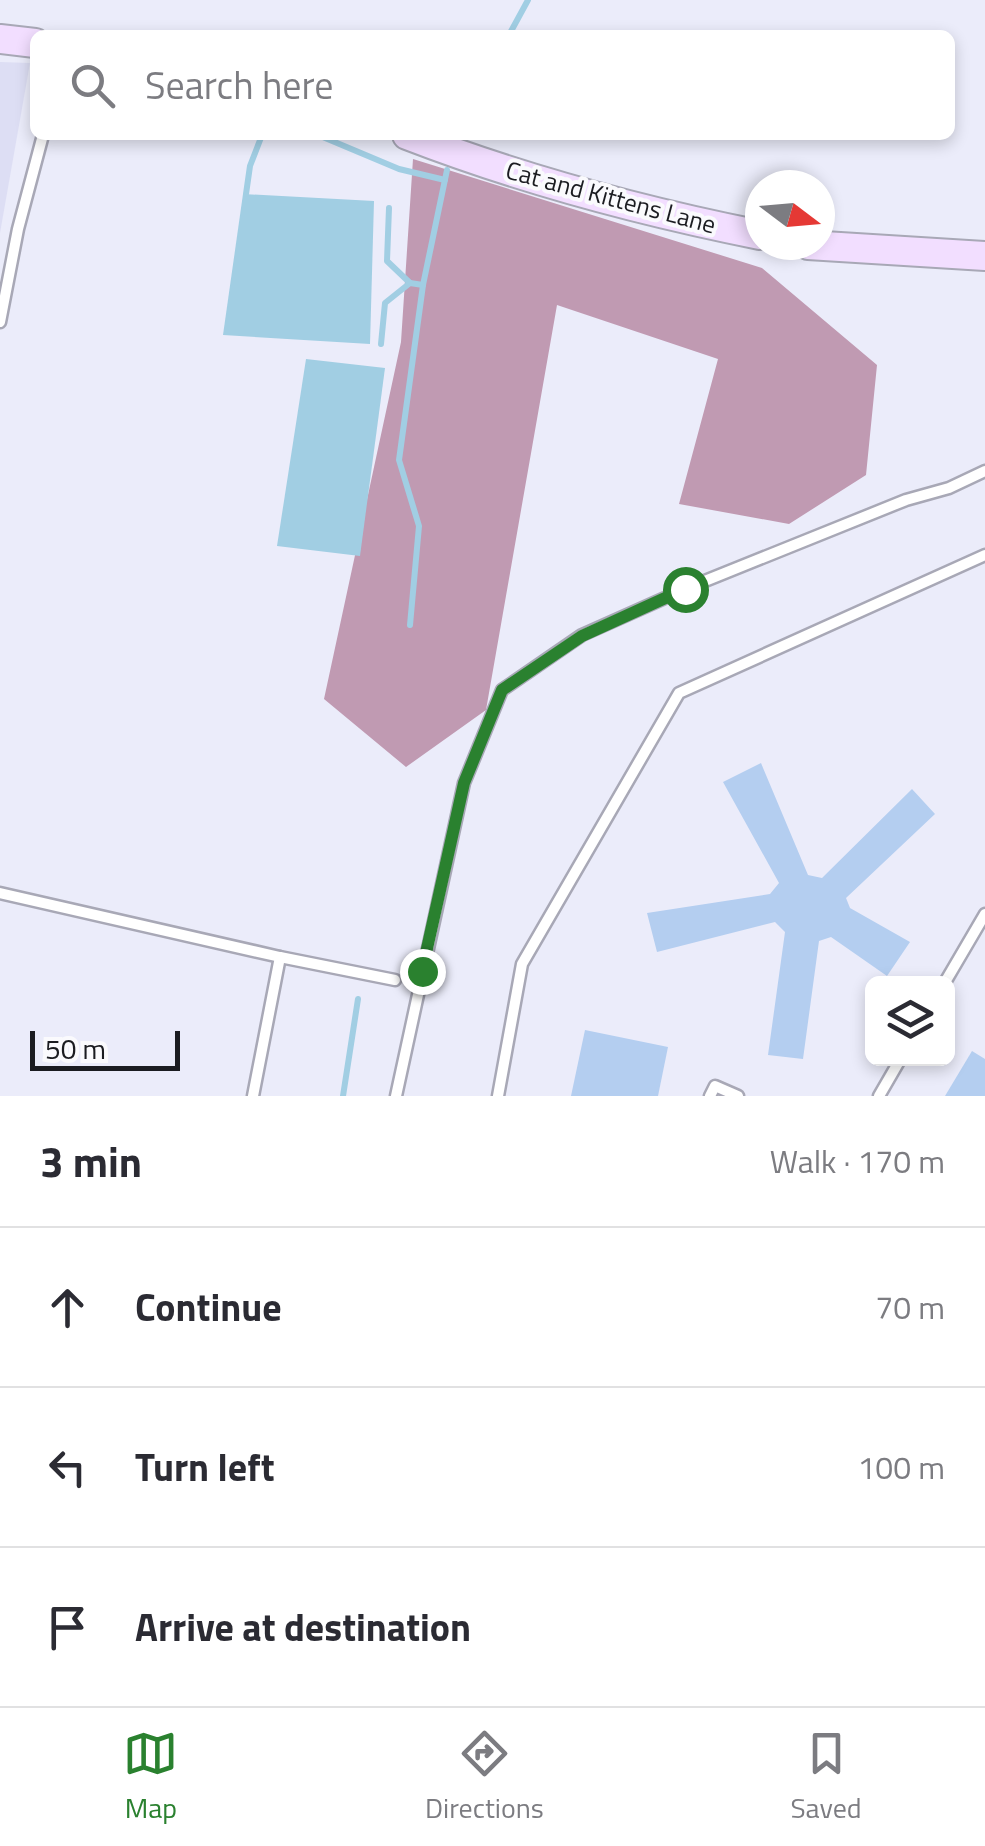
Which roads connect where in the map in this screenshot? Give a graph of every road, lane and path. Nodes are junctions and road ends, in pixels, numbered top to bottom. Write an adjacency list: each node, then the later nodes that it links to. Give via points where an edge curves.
1 (0, 39): 2 (street)
2 (30, 42)
3 (42, 140): 8 (lane)
4 (420, 140): 5 (street, Cat and Kittens Lane, via 635,208)
5 (745, 232)
6 (835, 247): 7 (street)
7 (985, 256)
8 (0, 322)
9 (985, 471): 18 (lane, via 617,620 502,690 464,783)
10 (985, 554): 19 (lane, via 680,693 522,964)
11 (0, 893): 13 (lane)
12 (985, 914): 14 (lane)
13 (280, 957): 15 (lane); 17 (lane)
14 (949, 976)
15 (395, 980)
16 (896, 1066): 22 (lane)
17 (253, 1096)
18 (396, 1096)
19 (498, 1096)
20 (710, 1096): 21 (lane, via 715,1086)
21 (738, 1096)
22 (879, 1096)

